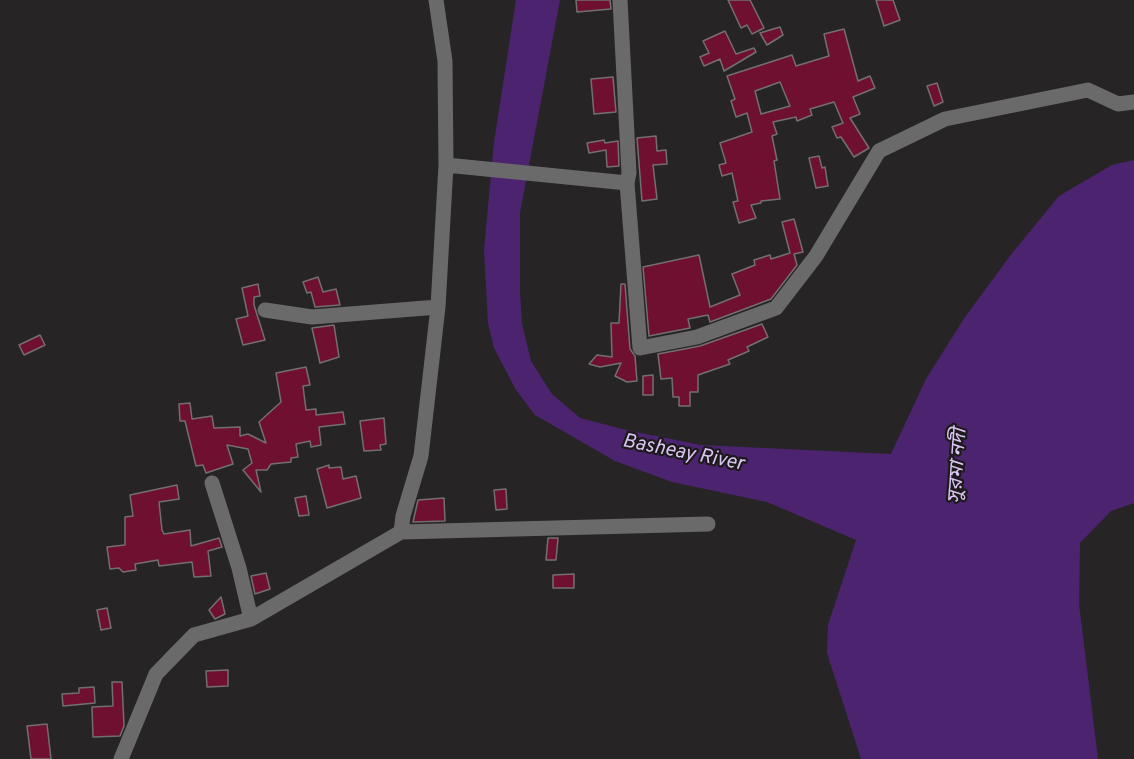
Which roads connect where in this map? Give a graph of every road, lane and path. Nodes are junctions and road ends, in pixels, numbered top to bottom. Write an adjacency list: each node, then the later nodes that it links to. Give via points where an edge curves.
1 (436, 0): 4 (street, via 445,61)
2 (620, 0): 5 (street)
3 (1134, 102): 5 (street, via 1118,104 1088,90 945,119 879,151 816,256 776,308 697,337 640,348)
4 (446, 165): 5 (street); 6 (street)
5 (627, 183)
6 (438, 307): 7 (street, via 312,317); 10 (street, via 421,456)
7 (265, 310)
8 (212, 483): 11 (street)
9 (708, 524): 10 (street)
10 (401, 532): 11 (street)
11 (251, 619): 12 (street, via 194,636 175,652 156,674)
12 (121, 759)

